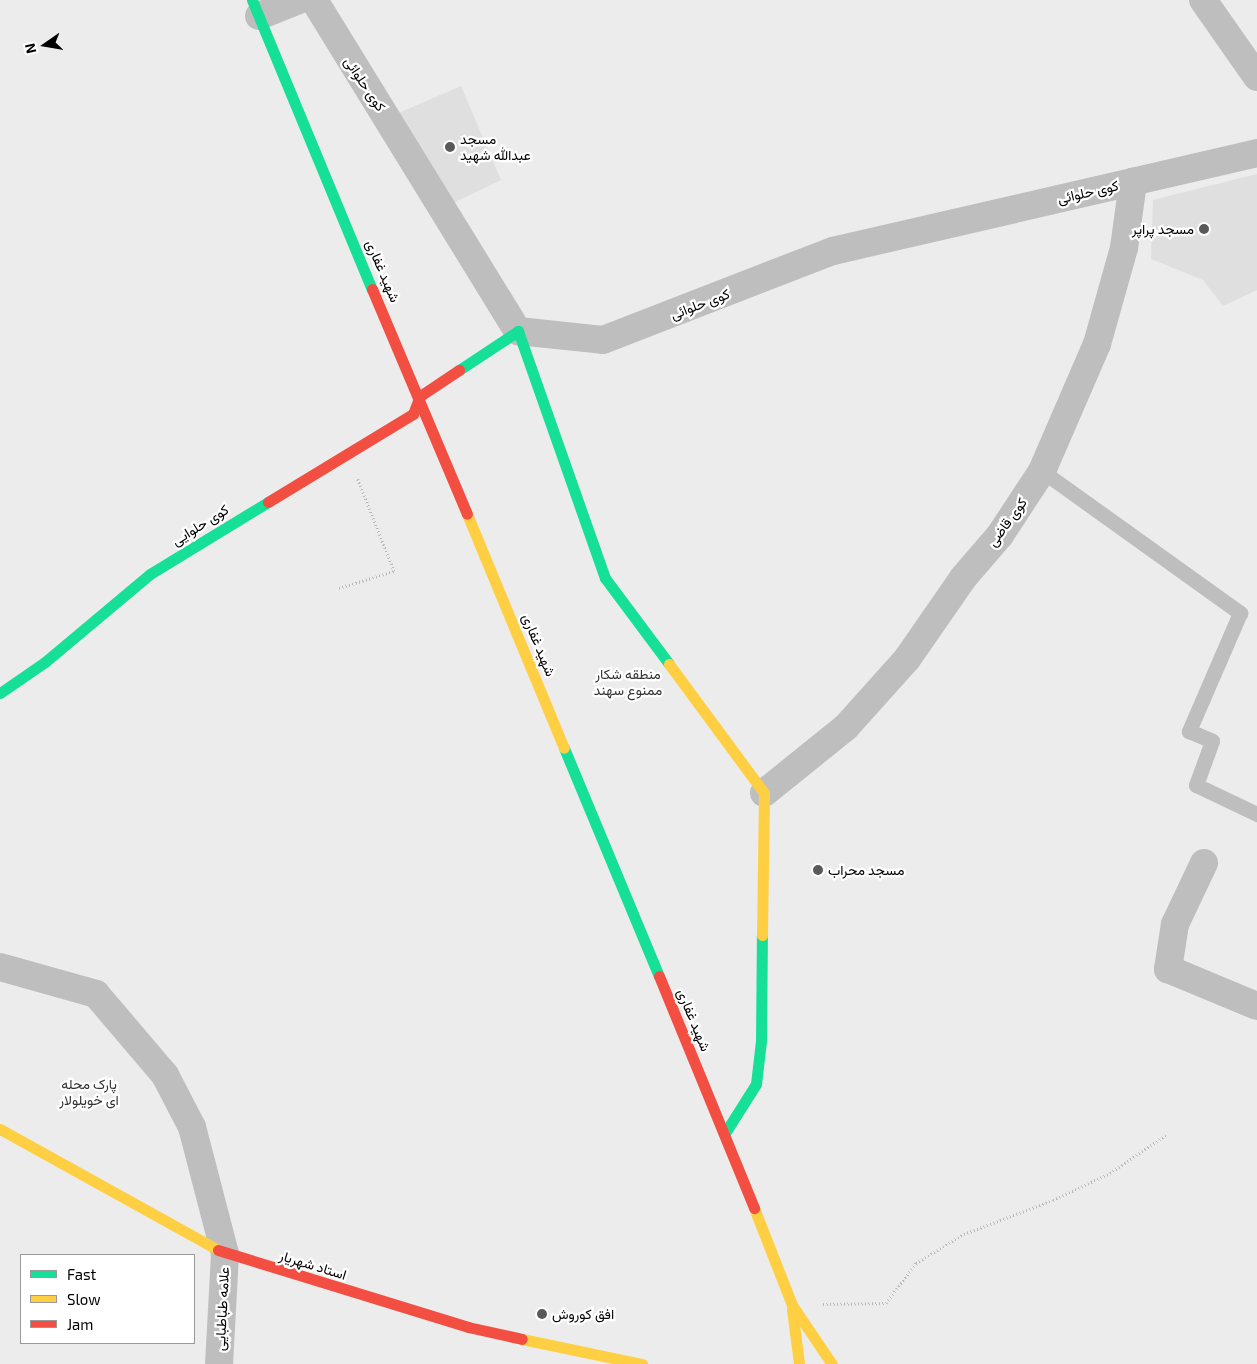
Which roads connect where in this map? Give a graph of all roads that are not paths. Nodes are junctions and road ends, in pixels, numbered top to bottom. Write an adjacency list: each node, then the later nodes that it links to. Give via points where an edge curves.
1 (299, 0): 4 (street)
2 (314, 0): 8 (street, کوی حلوائی)
3 (1203, 0): 5 (street)
4 (255, 8): 9 (main road, شهید غفاری)
5 (1257, 77)
6 (1257, 153): 7 (street, کوی حلوائی)
7 (1133, 182): 8 (street, کوی حلوائی, via 833,251 603,340); 10 (street, کوی قاضی, via 1124,248 1098,344)
8 (518, 332): 9 (main road); 12 (main road, via 605,578)
9 (420, 396): 11 (main road, کوی حلوایی, via 413,414 150,574 44,662); 18 (main road, شهید غفاری)
10 (1042, 471): 12 (street, کوی قاضی, via 1000,535 962,578 907,658 846,727); 13 (lane, via 1240,613 1189,731 1212,741 1196,785)
11 (0, 693)
12 (764, 793): 18 (main road, via 761,1041 756,1084)
13 (1257, 814)
14 (1204, 863): 16 (street, via 1175,924 1168,969)
15 (0, 967): 19 (street, علامه طباطبایی, via 96,994 165,1075 192,1127)
16 (1257, 1006)
17 (0, 1129): 19 (main road, استاد شهریار)
18 (725, 1133): 20 (main road, شهید غفاری)
19 (225, 1254): 21 (street, علامه طباطبایی); 22 (main road, استاد شهریار, via 468,1327)
20 (792, 1305): 23 (main road, شهید غفاری); 24 (main road, شهید غفاری)
21 (219, 1364)
22 (642, 1364)
23 (799, 1364)
24 (832, 1364)

